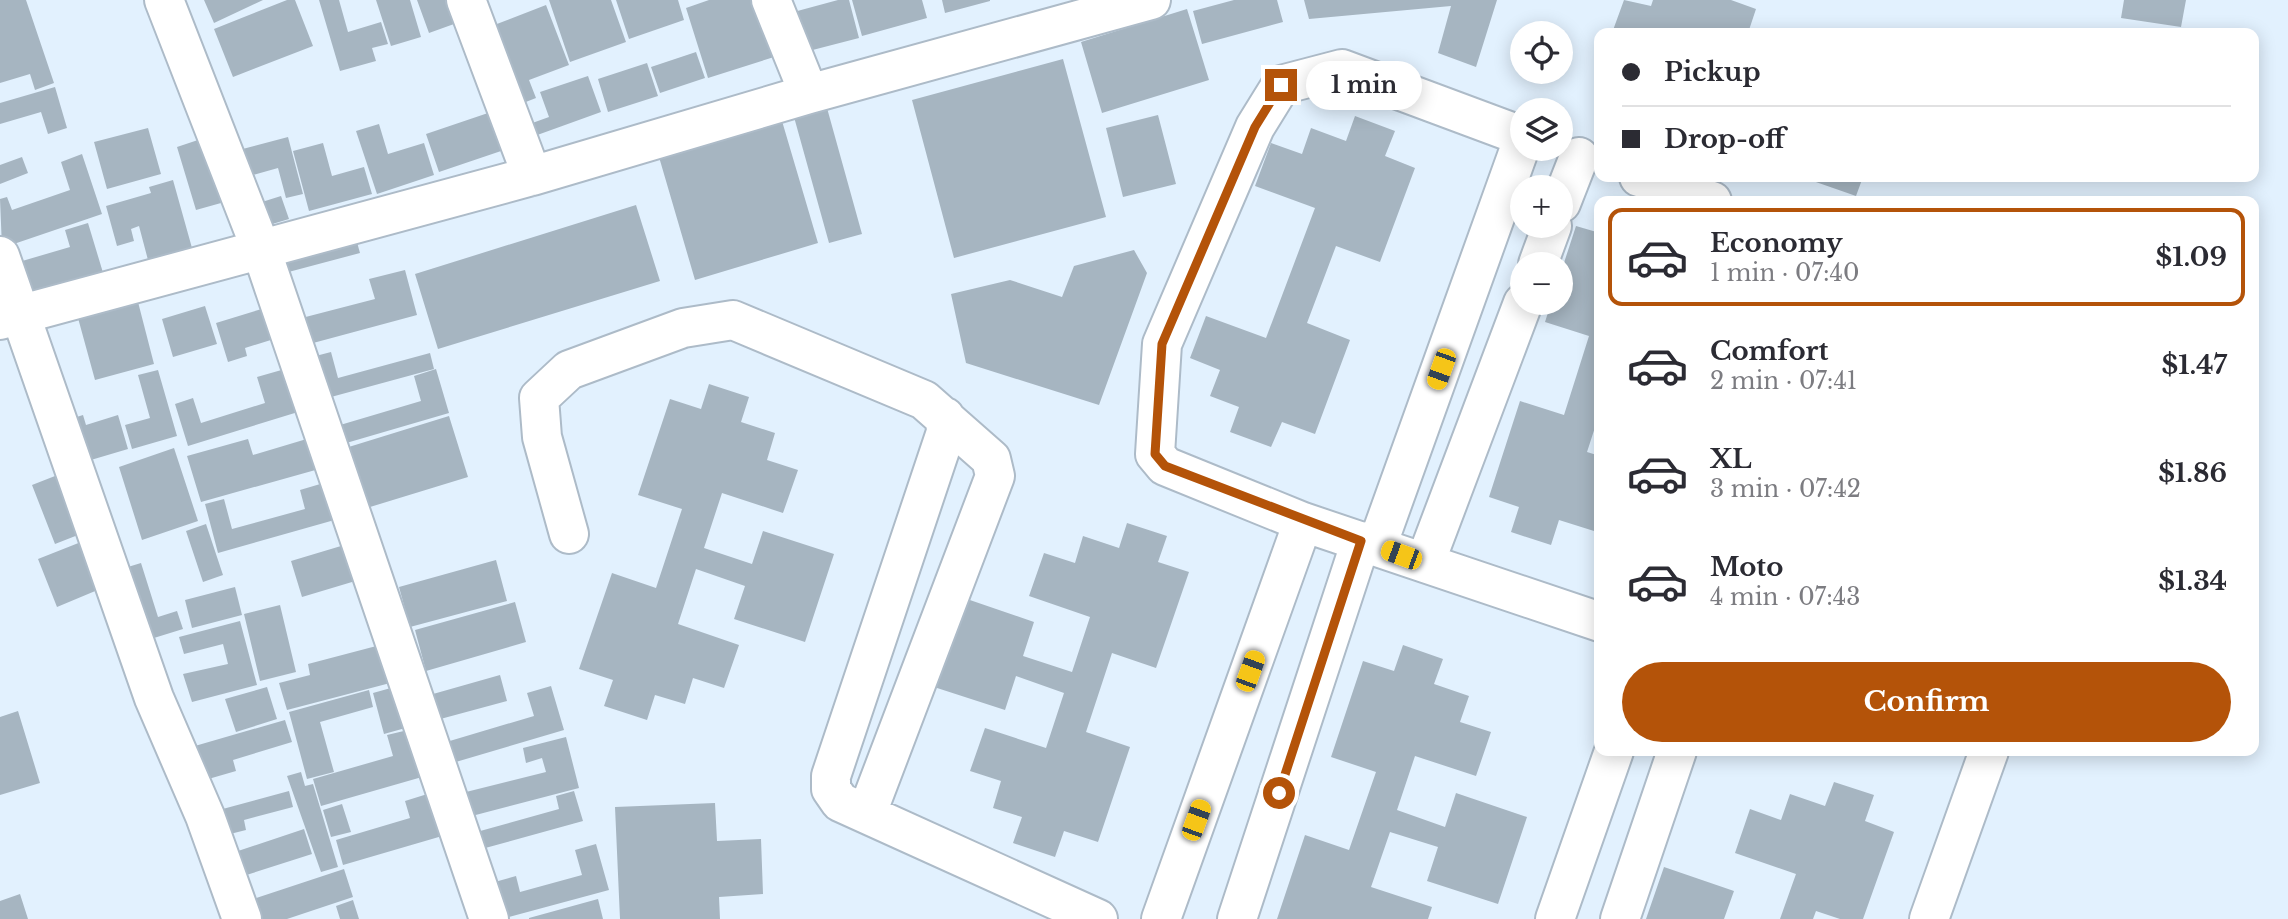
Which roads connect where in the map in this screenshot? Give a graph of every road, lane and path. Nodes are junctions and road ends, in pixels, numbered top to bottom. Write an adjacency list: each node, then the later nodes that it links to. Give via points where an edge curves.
1 (164, 0): 14 (street)
2 (466, 0): 11 (street)
3 (771, 0): 6 (street)
4 (1151, 0): 5 (street)
5 (1050, 12): 6 (street)
6 (809, 94): 11 (street)
7 (1510, 132): 19 (street, via 1342,69 1281,85 1255,127 1162,344 1155,454 1165,466)
8 (1578, 156): 10 (street)
9 (1515, 161): 21 (street)
10 (1571, 175)
11 (532, 176): 14 (street)
12 (1654, 182): 13 (street)
13 (1697, 196)
14 (261, 248): 17 (street); 29 (street)
15 (0, 256): 17 (street)
16 (1518, 315): 22 (street)
17 (11, 317): 28 (street, via 154,698)
18 (945, 417): 20 (street, via 924,400 733,320 684,328 569,370 539,398 542,437); 27 (street, via 946,432 831,776 831,789 840,802); 27 (street, via 991,459 995,476)
19 (1303, 522): 21 (street); 31 (street)
20 (569, 534)
21 (1369, 544): 22 (street); 32 (street)
22 (1425, 563): 23 (street)
23 (1594, 620)
24 (1612, 756): 33 (street)
25 (1675, 756): 34 (street)
26 (1985, 756): 35 (street)
27 (867, 813): 30 (street)
28 (243, 919)
29 (489, 919)
30 (1098, 919)
31 (1161, 919)
32 (1237, 919)
33 (1555, 919)
34 (1620, 919)
35 (1929, 919)

